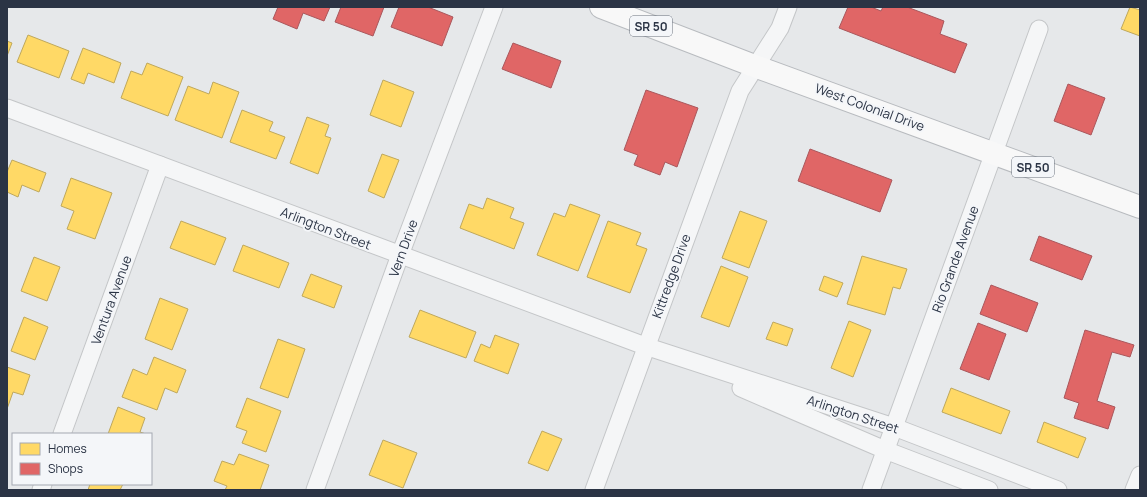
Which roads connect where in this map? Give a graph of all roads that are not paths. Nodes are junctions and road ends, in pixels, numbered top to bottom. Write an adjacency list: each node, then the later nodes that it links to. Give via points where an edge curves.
1 (494, 7): 10 (street, Vern Drive)
2 (601, 7): 5 (highway, West Colonial Drive / SR 50)
3 (788, 7): 5 (street, Kittredge Drive, via 780,28)
4 (1039, 29): 7 (street, Rio Grande Avenue)
5 (757, 66): 7 (highway, West Colonial Drive / SR 50); 11 (street, Kittredge Drive, via 740,91)
6 (7, 108): 8 (street, Arlington Street)
7 (994, 152): 9 (highway, West Colonial Drive / SR 50); 12 (street, Rio Grande Avenue)
8 (160, 165): 10 (street, Arlington Street); 13 (street, Ventura Avenue)
9 (1140, 207)
10 (400, 255): 11 (street, Arlington Street); 16 (street, Vern Drive)
11 (645, 346): 12 (street, Arlington Street); 14 (street, Arlington Street); 17 (street, Kittredge Drive)
12 (894, 427): 14 (street, Rio Grande Avenue); 20 (street, Arlington Street)
13 (62, 433)
14 (885, 450): 18 (street, Rio Grande Avenue); 19 (street, Arlington Street)
15 (1140, 475): 21 (street)
16 (315, 490)
17 (594, 490)
18 (871, 490)
19 (989, 490)
20 (1058, 490)
21 (1134, 490)

